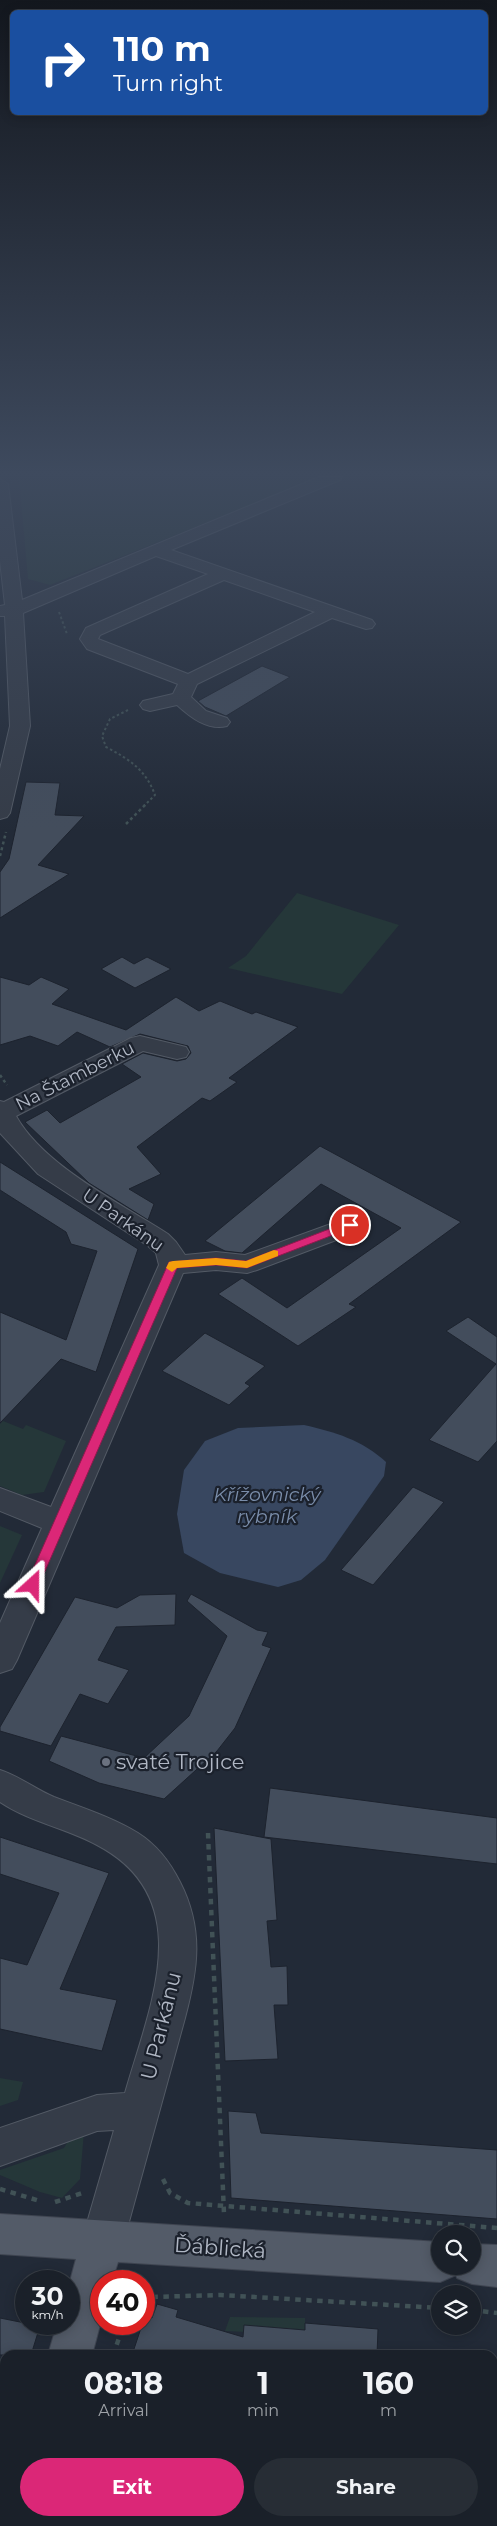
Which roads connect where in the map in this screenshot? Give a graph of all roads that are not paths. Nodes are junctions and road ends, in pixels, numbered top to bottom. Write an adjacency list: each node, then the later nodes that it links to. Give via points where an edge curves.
1 (6, 595): 5 (street)
2 (45, 595): 5 (street)
3 (176, 595): 8 (street, via 92,632 88,639 93,645)
4 (282, 595): 6 (street)
5 (7, 610): 11 (street, via 20,726)
6 (330, 612): 7 (street); 8 (street)
7 (366, 624)
8 (185, 690): 9 (street); 10 (street, via 199,715)
9 (150, 704)
10 (220, 722)
11 (0, 813)
12 (177, 1052): 13 (street, Na Štamberku, via 140,1043)
13 (4, 1120): 15 (street, U Parkánu, via 36,1158 58,1176 162,1243 172,1256)
14 (350, 1225): 15 (street, via 247,1264 216,1261)
15 (173, 1265): 17 (street, U Parkánu)
16 (0, 1500): 17 (street)
17 (60, 1523): 18 (street, U Parkánu)
18 (0, 1660)
19 (0, 1784): 20 (street, U Parkánu, via 16,1796 118,1839 144,1859 169,1894 178,1936 173,1991)
20 (140, 2110): 21 (street, via 96,2113); 23 (street, U Parkánu)
21 (0, 2147)
22 (0, 2234): 23 (main road, Ďáblická)
23 (103, 2240): 24 (main road, Ďáblická); 27 (main road)
24 (431, 2261)
25 (481, 2265): 26 (main road)
26 (497, 2266)
27 (71, 2350)

